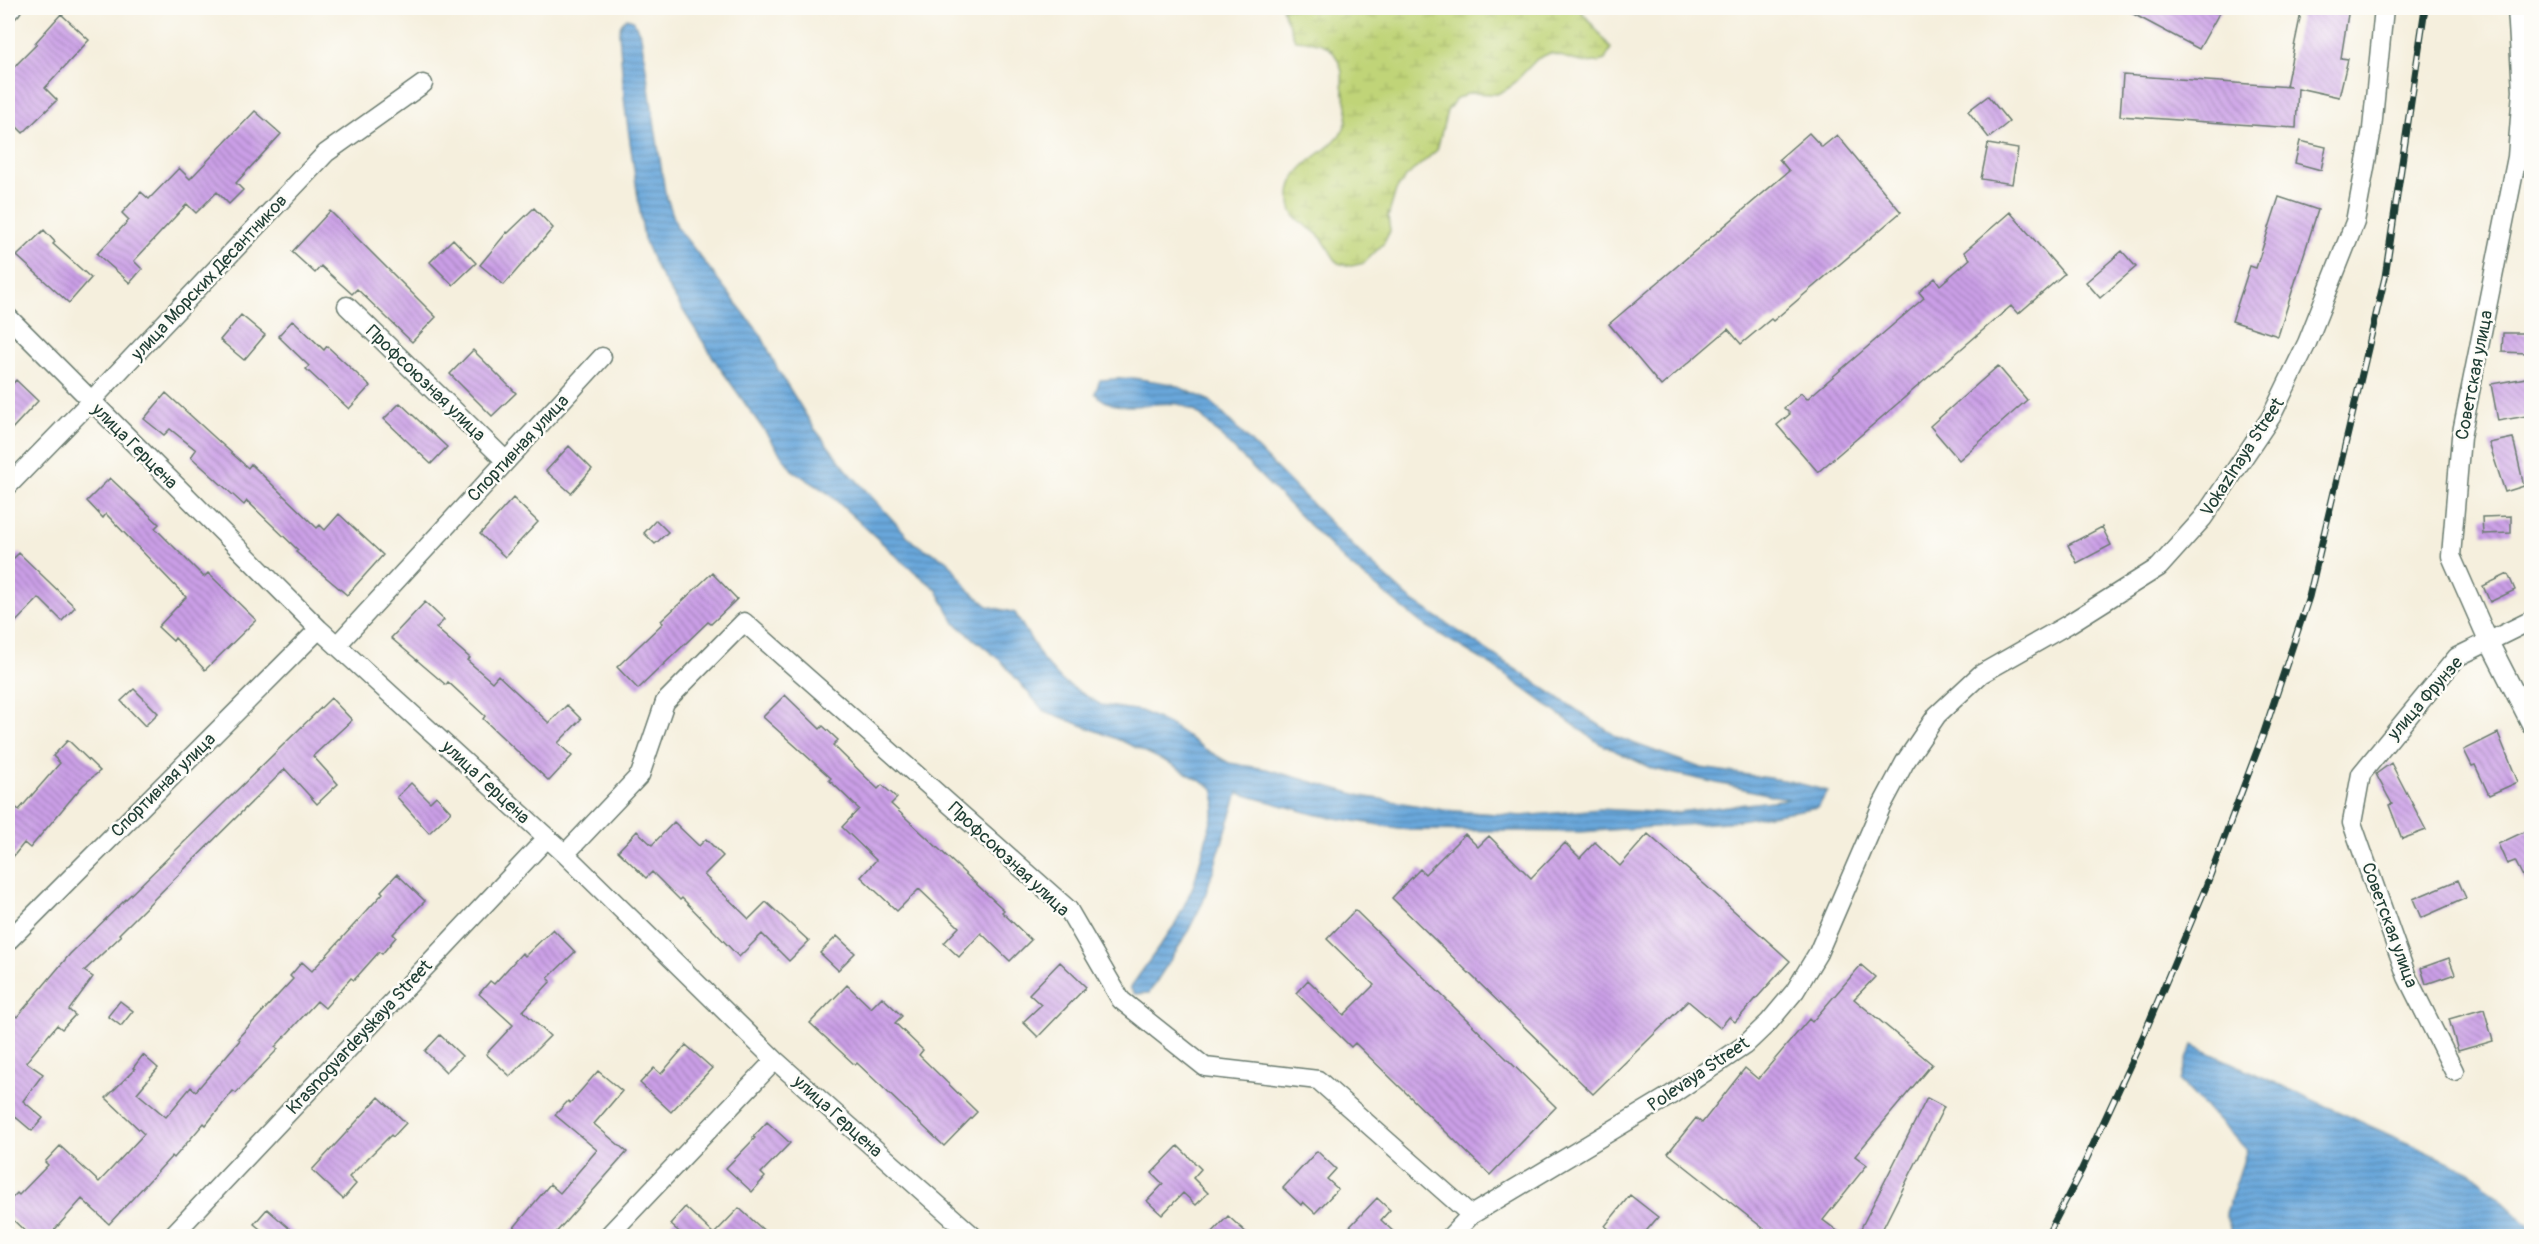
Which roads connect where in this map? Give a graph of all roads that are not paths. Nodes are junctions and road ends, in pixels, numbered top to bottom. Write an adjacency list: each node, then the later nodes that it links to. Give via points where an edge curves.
1 (12, 8): 4 (street)
2 (2384, 8): 16 (street, Vokazlnaya Street, via 2372,129 2355,222 2307,343 2271,417 2203,518 2159,567 1980,674)
3 (2517, 8): 14 (street, Советская улица, via 2522,91 2517,157 2461,437 2451,556)
4 (8, 12)
5 (423, 84): 9 (street, улица Морских Десантников, via 326,153)
6 (347, 306): 10 (street, Профсоюзная улица)
7 (8, 317): 9 (street, улица Герцена)
8 (602, 357): 10 (street, Спортивная улица)
9 (90, 402): 11 (street, улица Морских Десантников); 13 (street, улица Герцена)
10 (506, 460): 15 (street, Спортивная улица)
11 (8, 486)
12 (2532, 620): 14 (street, улица Фрунзе)
13 (319, 629): 15 (street, улица Герцена); 21 (street, Спортивная улица)
14 (2488, 640): 17 (street, Советская улица); 18 (street, улица Фрунзе, via 2457,657)
15 (338, 645): 19 (street, улица Герцена)
16 (1937, 716): 24 (street, Polevaya Street, via 1905,762 1882,805 1818,953 1795,991 1769,1022 1745,1045 1671,1095)
17 (2532, 726)
18 (2361, 774): 23 (street, Советская улица, via 2352,823 2407,976)
19 (547, 838): 20 (street, улица Герцена); 25 (street, Krasnogvardeyskaya Street)
20 (565, 854): 22 (street, улица Герцена); 24 (street, Профсоюзная улица, via 640,775 665,702 744,622 1068,909 1121,1000 1205,1067 1318,1080)
21 (8, 941)
22 (775, 1060): 26 (street); 27 (street, улица Герцена)
23 (2454, 1071)
24 (1471, 1215): 28 (street, Polevaya Street)
25 (172, 1236)
26 (608, 1236)
27 (974, 1236)
28 (1451, 1236)

